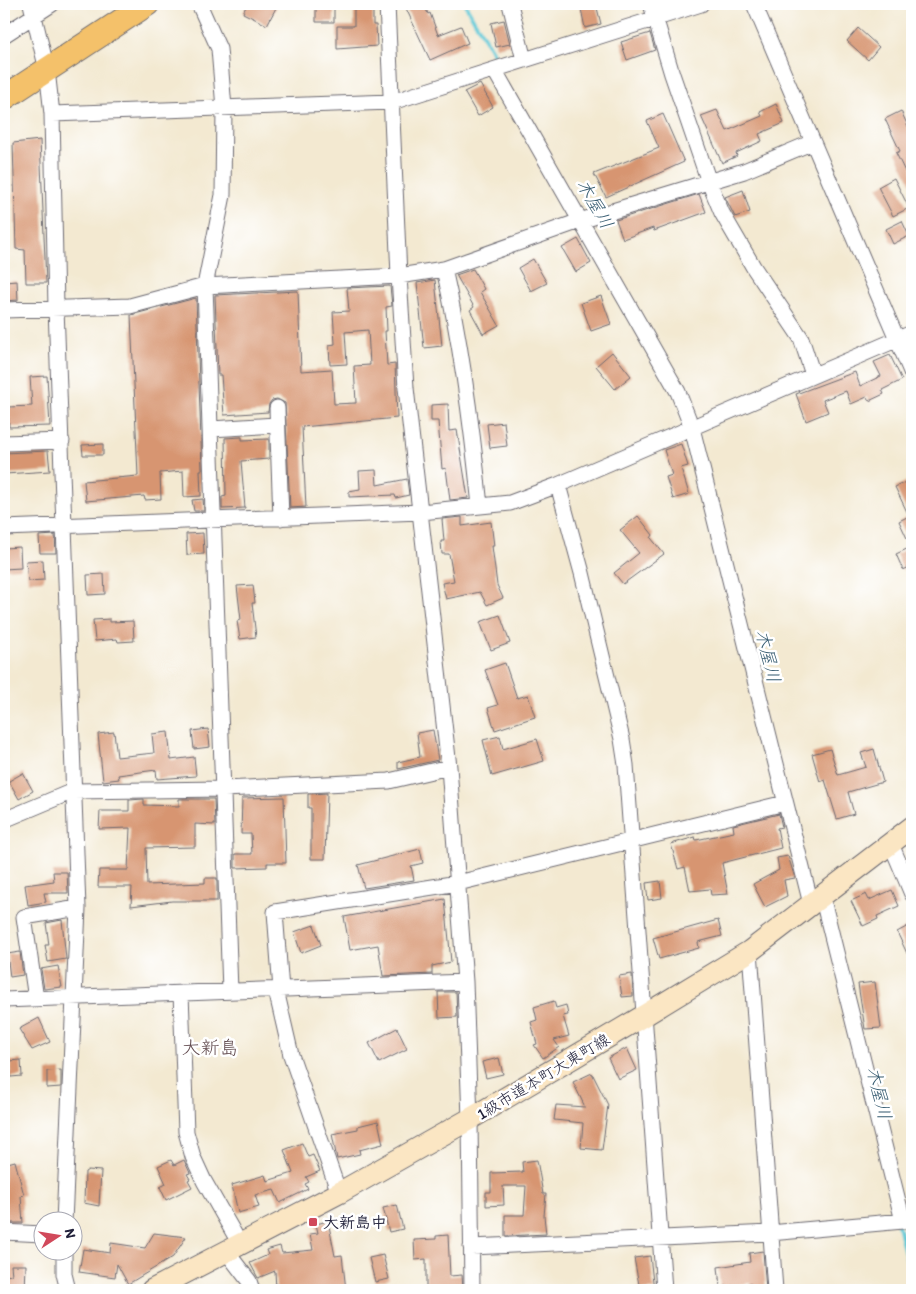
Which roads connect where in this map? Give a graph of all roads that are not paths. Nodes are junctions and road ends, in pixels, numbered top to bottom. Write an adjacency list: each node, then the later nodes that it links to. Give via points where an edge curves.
1 (52, 4): 8 (street)
2 (147, 4): 13 (main road)
3 (199, 4): 16 (street, via 219,49)
4 (387, 4): 15 (street)
5 (510, 4): 11 (street)
6 (701, 4): 9 (street)
7 (754, 4): 18 (street)
8 (33, 10): 10 (street); 13 (street)
9 (654, 11): 11 (street); 19 (street)
10 (4, 35)
11 (524, 60): 12 (street)
12 (501, 69): 15 (street); 20 (street)
13 (47, 70): 14 (main road); 17 (street)
14 (4, 98)
15 (392, 102): 16 (street); 22 (street)
16 (224, 108): 17 (street); 23 (street, via 224,195)
17 (52, 114): 24 (street)
18 (813, 142): 19 (street); 27 (street)
19 (709, 182): 20 (street); 29 (street, via 722,213 754,268 801,338)
20 (586, 219): 21 (street); 32 (street, via 678,392)
21 (444, 268): 22 (street); 37 (street, via 459,333)
22 (399, 276): 23 (street); 38 (street, via 406,388)
23 (205, 286): 24 (street, via 130,306); 33 (street)
24 (56, 308): 25 (street); 34 (street)
25 (4, 310)
26 (912, 333): 27 (street)
27 (898, 339): 28 (street); 29 (street)
28 (912, 374)
29 (813, 375): 32 (street)
30 (277, 408): 31 (street)
31 (276, 425): 33 (street); 39 (street)
32 (692, 428): 36 (street); 46 (street)
33 (211, 430): 40 (street)
34 (62, 441): 35 (street); 41 (street)
35 (4, 444)
36 (558, 485): 37 (street, via 510,503); 49 (street, via 622,740)
37 (480, 506): 38 (street)
38 (421, 512): 39 (street); 43 (street)
39 (282, 518): 40 (street)
40 (215, 520): 41 (street); 44 (street)
41 (65, 525): 42 (street); 45 (street)
42 (4, 528)
43 (450, 767): 44 (street, via 389,781); 51 (street)
44 (224, 789): 45 (street); 58 (street)
45 (73, 791): 47 (street); 54 (street)
46 (785, 803): 49 (street); 53 (street)
47 (4, 820)
48 (912, 827): 50 (street, 1級市道本町大東町線)
49 (632, 841): 51 (street); 63 (street)
50 (891, 844): 52 (street); 53 (street, 1級市道本町大東町線)
51 (458, 883): 56 (street); 57 (street, via 275,912)
52 (912, 894)
53 (816, 900): 55 (street, 1級市道本町大東町線); 69 (street, via 903,1221)
54 (78, 908): 60 (street); 61 (street, via 24,917)
55 (750, 951): 63 (street, 1級市道本町大東町線); 69 (street)
56 (465, 982): 57 (street); 64 (street)
57 (279, 990): 58 (street); 65 (street, via 291,1055)
58 (230, 991): 59 (street)
59 (181, 993): 60 (street); 72 (street, via 186,1132 193,1157)
60 (75, 997): 61 (street); 66 (street)
61 (36, 999): 62 (street)
62 (4, 1000)
63 (645, 1015): 64 (street, 1級市道本町大東町線); 70 (street)
64 (470, 1119): 65 (street, 1級市道本町大東町線); 71 (street)
65 (339, 1193): 72 (street, 1級市道本町大東町線)
66 (64, 1212)
67 (4, 1232): 68 (street)
68 (32, 1233)
69 (770, 1233): 70 (street); 79 (street)
70 (661, 1238): 71 (street); 78 (street)
71 (471, 1246): 77 (street)
72 (233, 1247): 75 (street, 1級市道本町大東町線); 76 (street)
73 (64, 1262): 74 (street)
74 (68, 1290)
75 (152, 1290)
76 (252, 1290)
77 (472, 1290)
78 (664, 1290)
79 (775, 1290)

